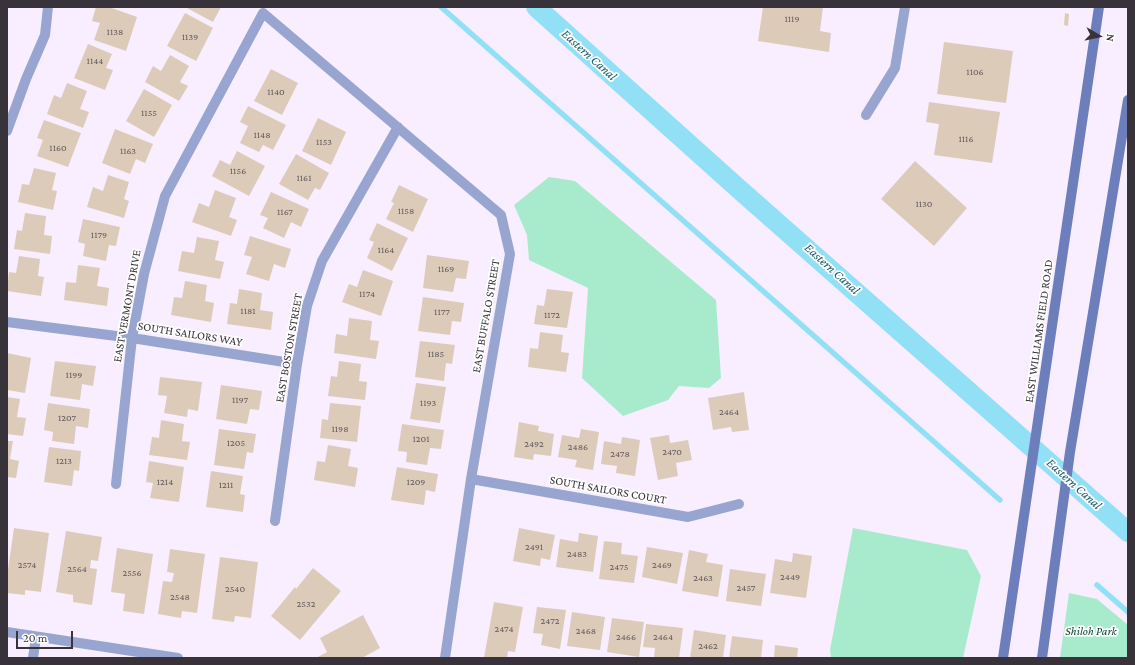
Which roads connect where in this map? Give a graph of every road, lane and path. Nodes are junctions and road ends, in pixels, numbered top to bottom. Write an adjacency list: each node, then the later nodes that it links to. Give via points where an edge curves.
1 (48, 7): 8 (street, via 45,34)
2 (905, 7): 6 (street, via 895,68)
3 (1099, 7): 21 (main road, EAST WILLIAMS FIELD ROAD)
4 (263, 13): 7 (street, EAST BUFFALO STREET); 10 (street, EAST VERMONT DRIVE, via 165,196 144,274)
5 (1128, 100): 22 (main road, via 1070,452)
6 (866, 115)
7 (398, 127): 11 (street, EAST BOSTON STREET, via 322,261 307,306); 12 (street, EAST BUFFALO STREET, via 500,215 510,254)
8 (7, 131)
9 (7, 322): 10 (street, SOUTH SAILORS WAY)
10 (132, 338): 11 (street, SOUTH SAILORS WAY); 13 (street, EAST VERMONT DRIVE)
11 (297, 364): 15 (street, EAST BOSTON STREET)
12 (471, 479): 14 (street, SOUTH SAILORS COURT, via 688,517); 20 (street, EAST BUFFALO STREET)
13 (116, 484)
14 (739, 504)
15 (275, 521)
16 (7, 632): 17 (street)
17 (36, 637): 18 (street); 19 (street)
18 (33, 658)
19 (178, 658)
20 (446, 658)
21 (1003, 658)
22 (1042, 658)

